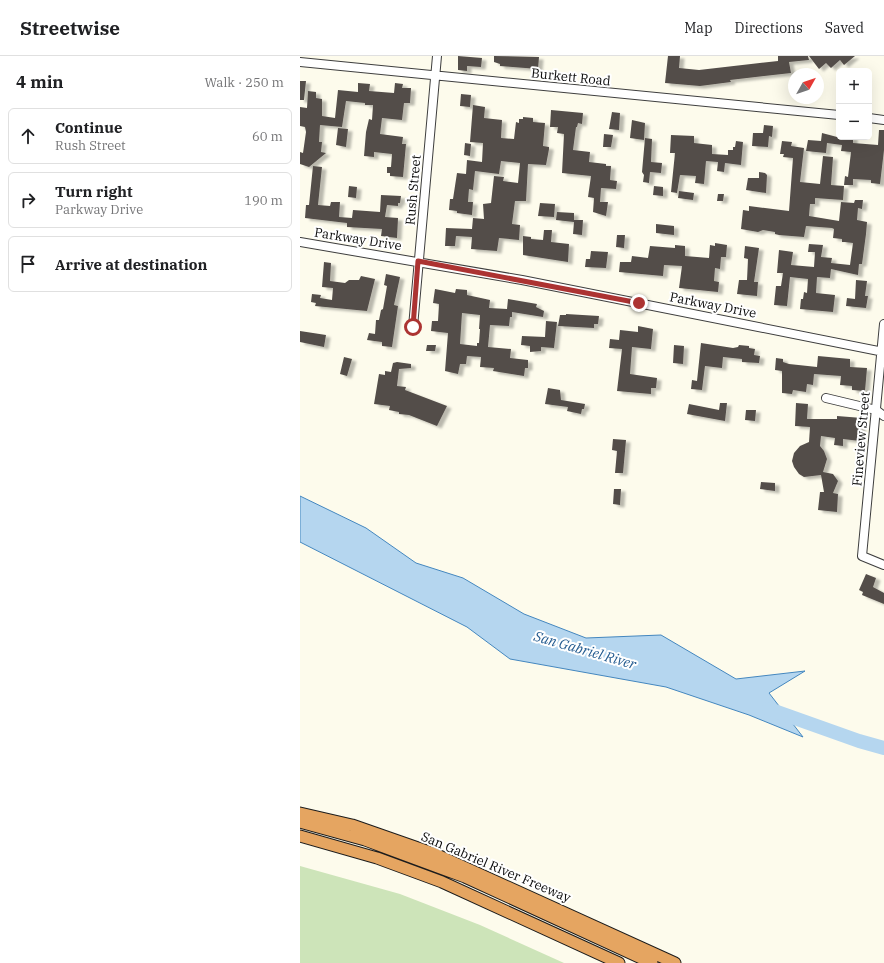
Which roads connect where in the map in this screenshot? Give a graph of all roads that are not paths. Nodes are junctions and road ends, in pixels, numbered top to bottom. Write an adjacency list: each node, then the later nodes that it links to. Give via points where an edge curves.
1 (437, 56): 3 (street, Rush Street)
2 (300, 62): 3 (street, Burkett Road)
3 (435, 75): 4 (street, Burkett Road); 8 (street, Rush Street)
4 (836, 116)
5 (872, 118): 6 (street)
6 (884, 120)
7 (300, 242): 8 (street, Parkway Drive)
8 (418, 261): 10 (street, Rush Street); 11 (street, Parkway Drive)
9 (884, 324): 11 (street, Fineview Street)
10 (413, 327)
11 (883, 351): 13 (street, Fineview Street)
12 (826, 398): 13 (street)
13 (876, 410): 14 (street); 15 (street, Fineview Street, via 862,556)
14 (884, 416)
15 (884, 565)
16 (300, 813): 23 (highway, San Gabriel River Freeway, via 352,825 435,854)
17 (300, 822): 22 (highway, via 365,840 465,877)
18 (300, 827): 21 (highway, via 425,866)
19 (300, 836): 20 (highway, via 377,858 442,882)
20 (620, 963)
21 (641, 963)
22 (652, 963)
23 (675, 963)

